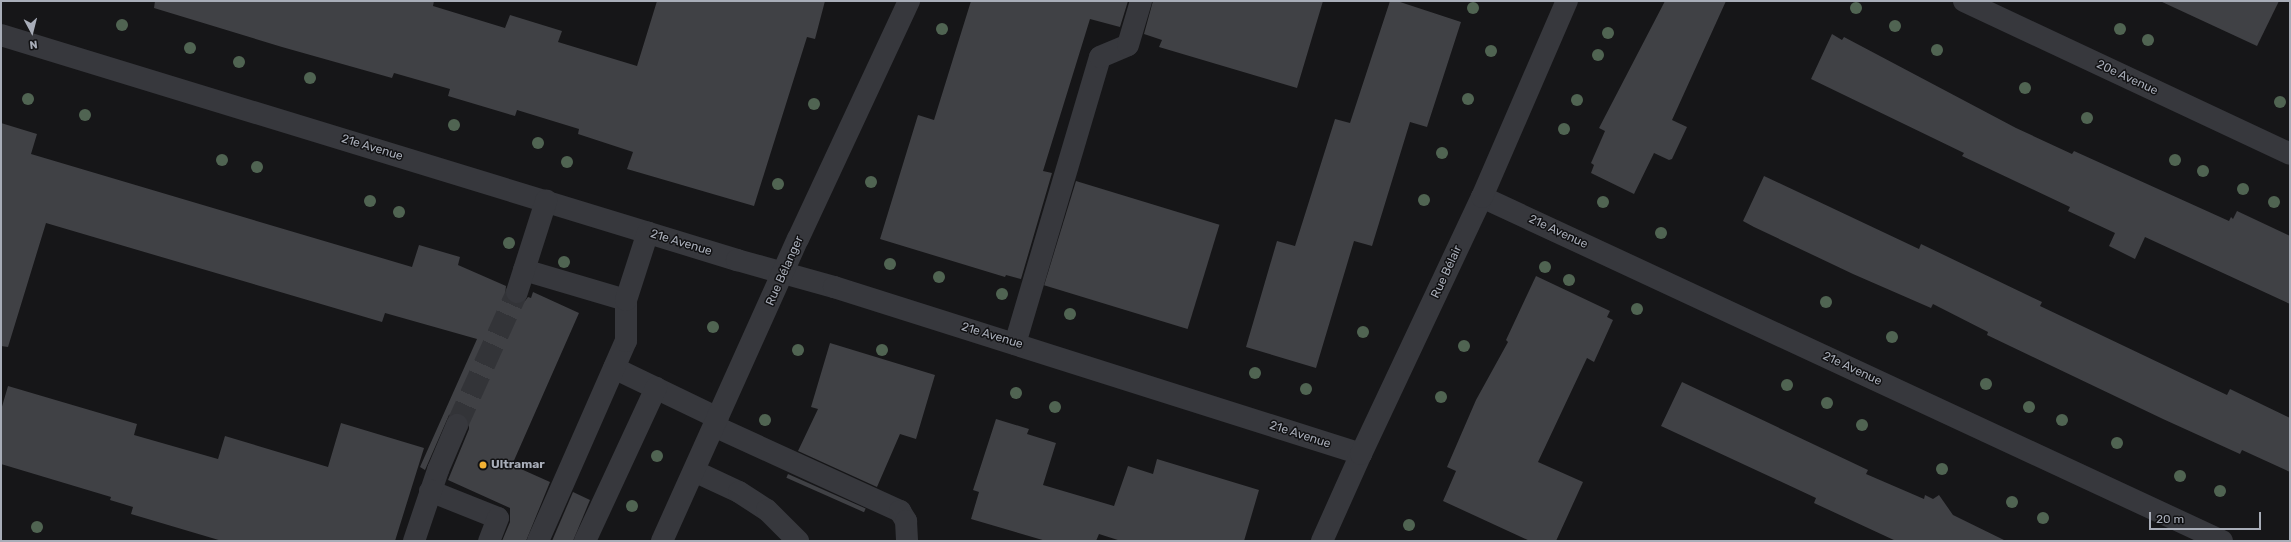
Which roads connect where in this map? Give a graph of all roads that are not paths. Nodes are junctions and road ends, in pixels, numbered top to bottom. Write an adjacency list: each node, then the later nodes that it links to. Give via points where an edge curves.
1 (909, 1): 11 (street, Rue Bélanger)
2 (1141, 1): 14 (street, via 1128,45 1100,56)
3 (1567, 1): 7 (street, Rue Bélair)
4 (1964, 1): 6 (street, 20e Avenue)
5 (1, 35): 8 (street, 21e Avenue)
6 (2290, 154)
7 (1482, 197): 19 (street, Rue Bélair); 30 (street, 21e Avenue)
8 (546, 201): 9 (street, 21e Avenue); 10 (street)
9 (648, 232): 11 (street, 21e Avenue); 13 (street)
10 (524, 270): 12 (street); 13 (street)
11 (784, 273): 14 (street, 21e Avenue); 17 (street, Rue Bélanger)
12 (518, 292)
13 (626, 300): 15 (street, via 626,341)
14 (1015, 344): 19 (street, 21e Avenue)
15 (614, 368): 16 (street); 25 (street)
16 (656, 388): 17 (street); 26 (street)
17 (716, 422): 20 (street, Rue Bélanger); 29 (street, via 894,507 904,514)
18 (457, 425): 21 (street)
19 (1361, 454): 22 (street, Rue Bélair)
20 (694, 471): 27 (street, Rue Bélanger); 28 (street, via 739,492 767,510)
21 (430, 491): 23 (street); 24 (street, via 498,518)
22 (1330, 539)
23 (414, 541)
24 (489, 541)
25 (538, 541)
26 (585, 541)
27 (662, 541)
28 (798, 541)
29 (907, 541)
30 (2222, 541)

